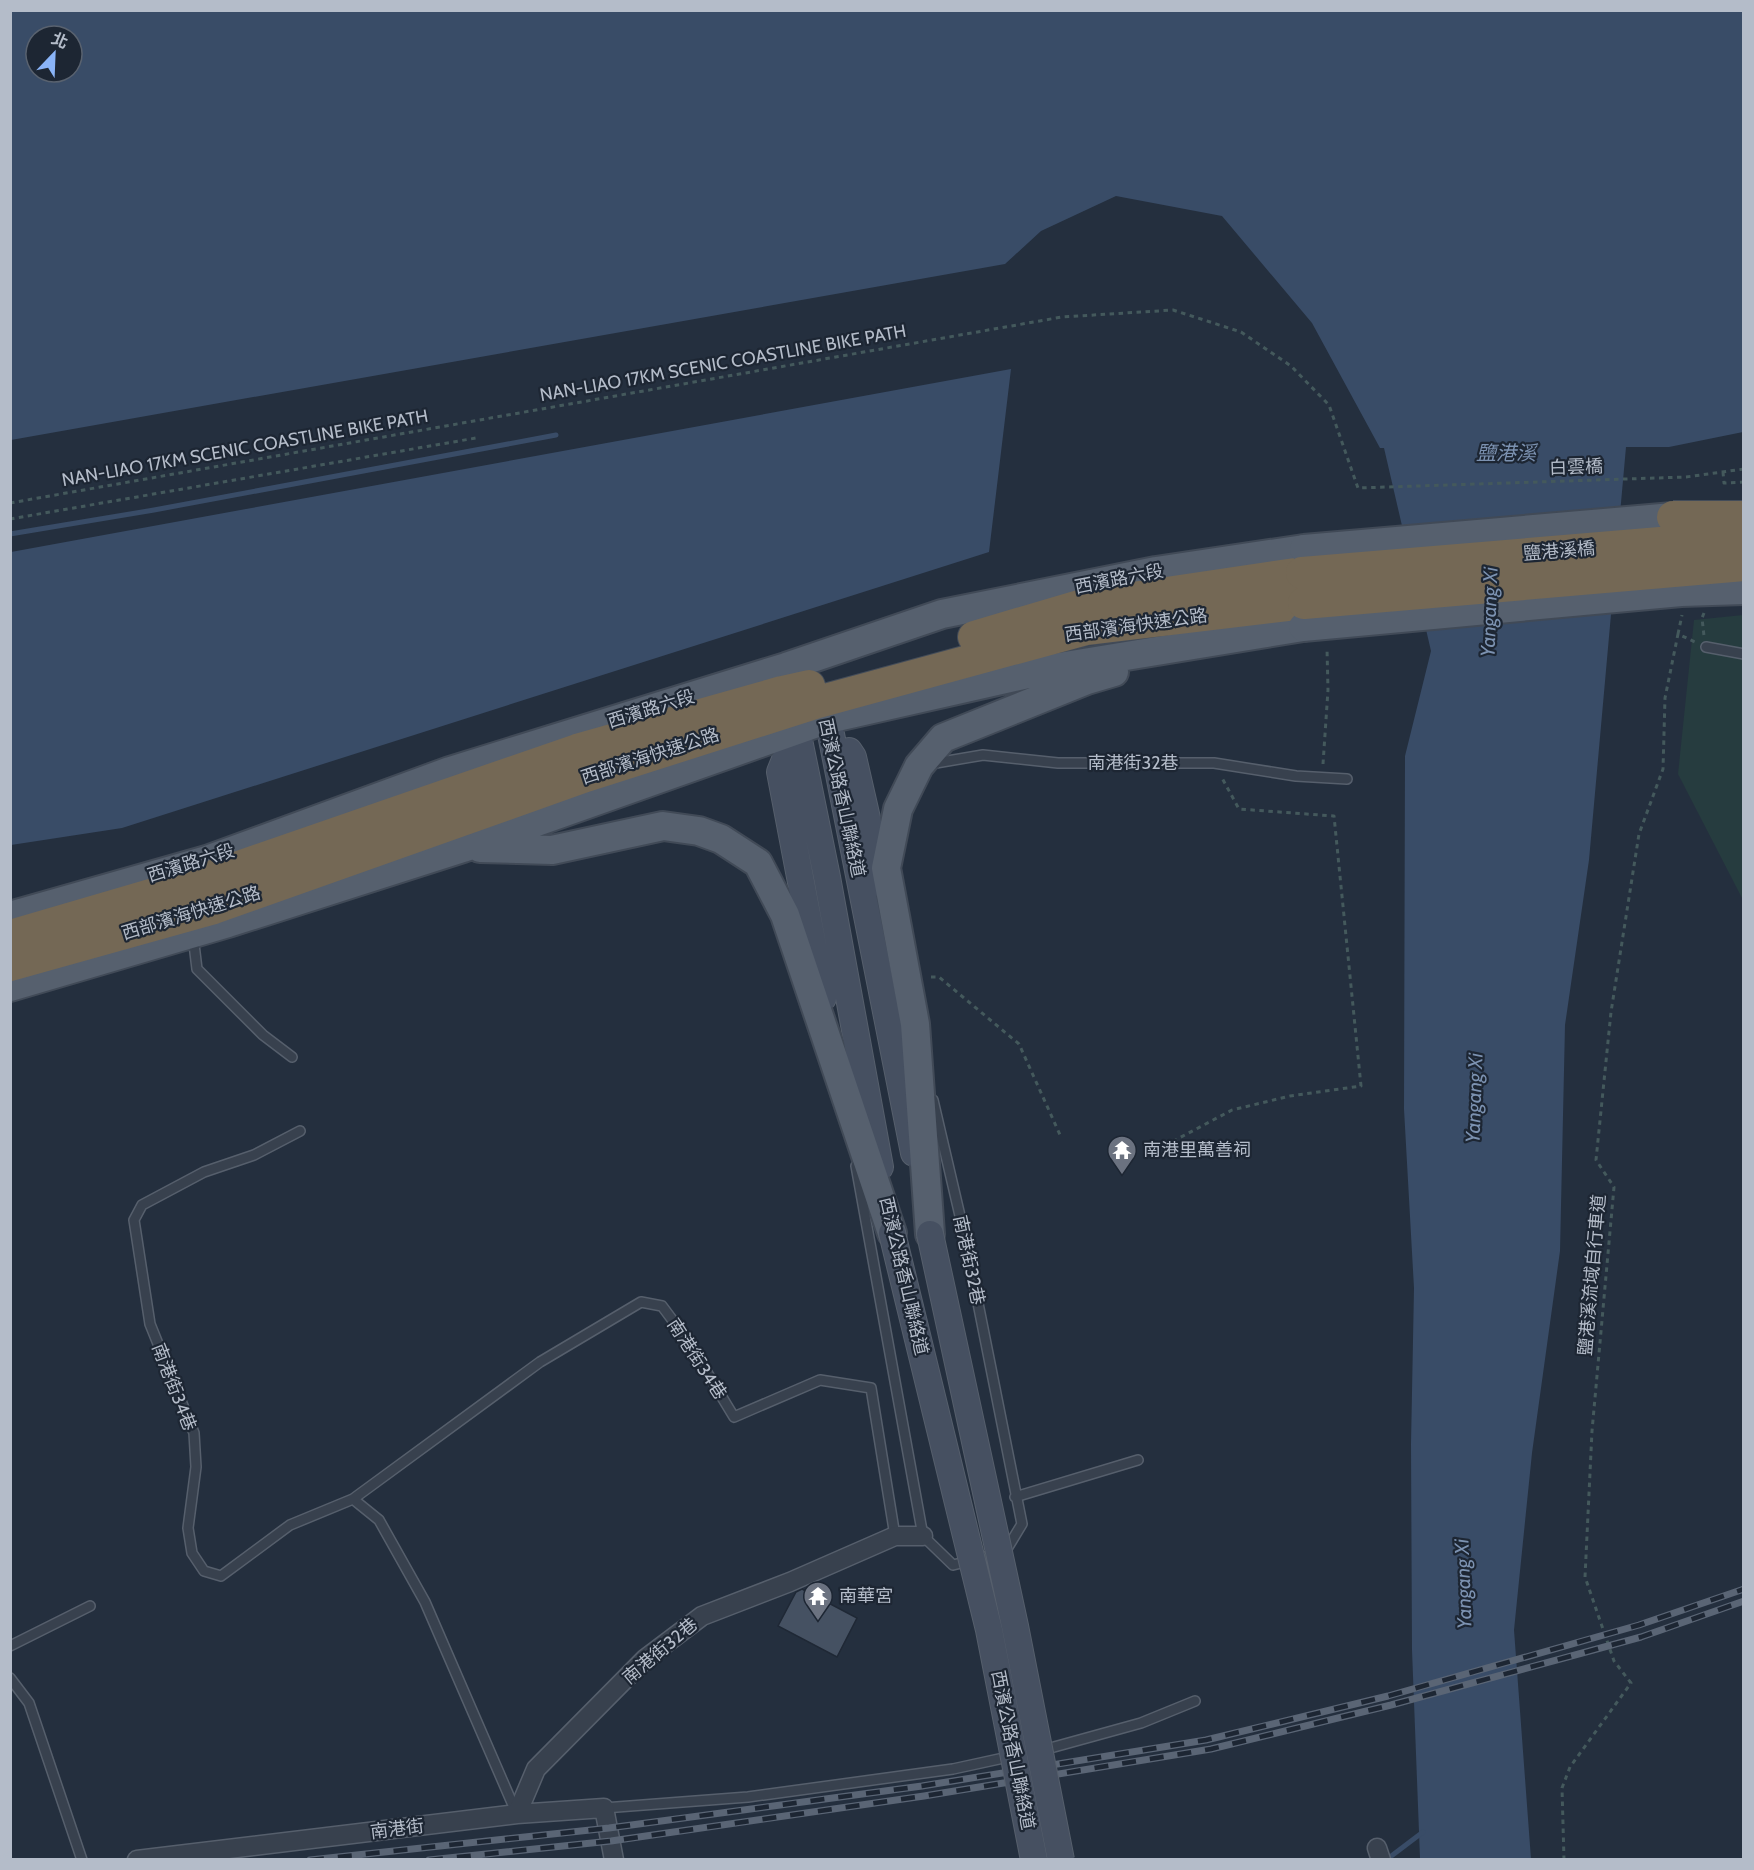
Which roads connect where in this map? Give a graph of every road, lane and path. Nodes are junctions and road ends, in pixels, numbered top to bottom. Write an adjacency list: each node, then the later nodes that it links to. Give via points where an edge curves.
1 (476, 438): 10 (path)
2 (1743, 469): 3 (path)
3 (1723, 472): 4 (path, via 1724,483); 5 (path, 白雲橋, via 1686,477)
4 (1743, 482)
5 (1358, 488): 6 (path, NAN-LIAO 17KM SCENIC COASTLINE BIKE PATH, via 1329,405 1291,366 1241,332 1173,310 1062,317)
6 (10, 503)
7 (1743, 512): 8 (main road, 鹽港溪橋, bridge)
8 (1673, 517): 9 (highway, bridge); 14 (main road, 鹽港溪橋, bridge)
9 (1743, 517)
10 (10, 519)
11 (1743, 536): 14 (highway, 鹽港溪橋, bridge)
12 (1743, 565): 14 (highway, 鹽港溪橋, bridge)
13 (1743, 585): 16 (highway, bridge)
14 (1303, 588): 16 (main road, bridge); 18 (main road, 西濱路六段); 21 (main road, 西濱路六段, via 1156,571 942,614); 22 (highway, 西部濱海快速公路, via 1086,629)
15 (1743, 590): 16 (main road, bridge)
16 (1682, 603): 17 (path)
17 (1678, 634): 19 (path); 61 (path, 鹽港溪流域自行車道, via 1665,698 1663,769 1639,834 1611,1012 1596,1160 1614,1187 1592,1431 1585,1577 1614,1661 1630,1683 1570,1767 1562,1788)
18 (1204, 644): 22 (main road, 西濱路六段); 24 (main road, via 1087,680 943,738)
19 (1706, 647): 20 (lane)
20 (1743, 654)
21 (788, 700): 22 (highway, 西部濱海快速公路); 22 (main road, 西濱路六段); 26 (main road, 西濱路六段); 27 (main road, 西濱路六段, via 450,771 207,860); 29 (highway, 西部濱海快速公路, via 577,750 198,881); 30 (highway, 西部濱海快速公路, via 214,908); 35 (street, via 780,772); 43 (street, 西濱公路香山聯絡道, via 827,877)
22 (820, 702): 33 (street, via 853,757); 44 (street, 西濱公路香山聯絡道)
23 (1214, 763): 24 (lane, 南港街32巷, via 1058,763 984,756); 25 (lane, 南港街32巷, via 1296,776); 41 (path, via 1239,809 1334,816 1361,1086 1290,1096 1232,1110)
24 (919, 766): 31 (main road, via 898,809 886,868)
25 (1347, 779)
26 (463, 848): 28 (main road, 西濱路六段); 35 (main road, via 552,850 663,826 699,831 721,840 758,863 785,915)
27 (10, 916)
28 (192, 933): 32 (main road, 西濱路六段); 34 (lane, via 197,969 263,1035)
29 (10, 936)
30 (10, 965)
31 (908, 979): 33 (main road); 39 (path, via 939,977 1019,1044)
32 (10, 987)
33 (915, 1024): 36 (lane); 44 (main road)
34 (292, 1057)
35 (838, 1078): 40 (lane); 43 (main road)
36 (928, 1082)
37 (931, 1094): 46 (lane, 南港街32巷, via 964,1233)
38 (300, 1131): 47 (lane, 南港街34巷, via 254,1155 204,1172 142,1205 134,1220 150,1324 194,1433 196,1467 188,1528 192,1553 204,1571 221,1576 290,1525)
39 (1061, 1137)
40 (852, 1144)
41 (1149, 1154)
42 (854, 1155): 49 (lane)
43 (892, 1233): 59 (street, 西濱公路香山聯絡道, bridge, via 989,1630)
44 (930, 1234): 60 (street, 西濱公路香山聯絡道, bridge, via 1013,1615)
45 (1138, 1460): 46 (lane)
46 (1016, 1497): 49 (lane, 南港街32巷, via 1022,1524 1005,1552 953,1565)
47 (353, 1499): 48 (lane, 南港街34巷, via 540,1362 642,1302 662,1306 734,1417 820,1380 871,1388); 55 (lane, via 379,1520 425,1602)
48 (895, 1536): 49 (street, 南港街32巷); 55 (street, 南港街32巷, via 702,1616 645,1659 536,1769)
49 (923, 1536)
50 (90, 1606): 51 (lane)
51 (10, 1646)
52 (10, 1678): 57 (lane, via 29,1703)
53 (1195, 1701): 54 (lane, via 1141,1723 1054,1748 954,1769 748,1797)
54 (604, 1808): 55 (street, 南港街); 56 (street)
55 (517, 1814): 58 (street, 南港街)
56 (610, 1859)
57 (82, 1860)
58 (137, 1860)
59 (1034, 1860)
60 (1061, 1860)
61 (1564, 1860)

